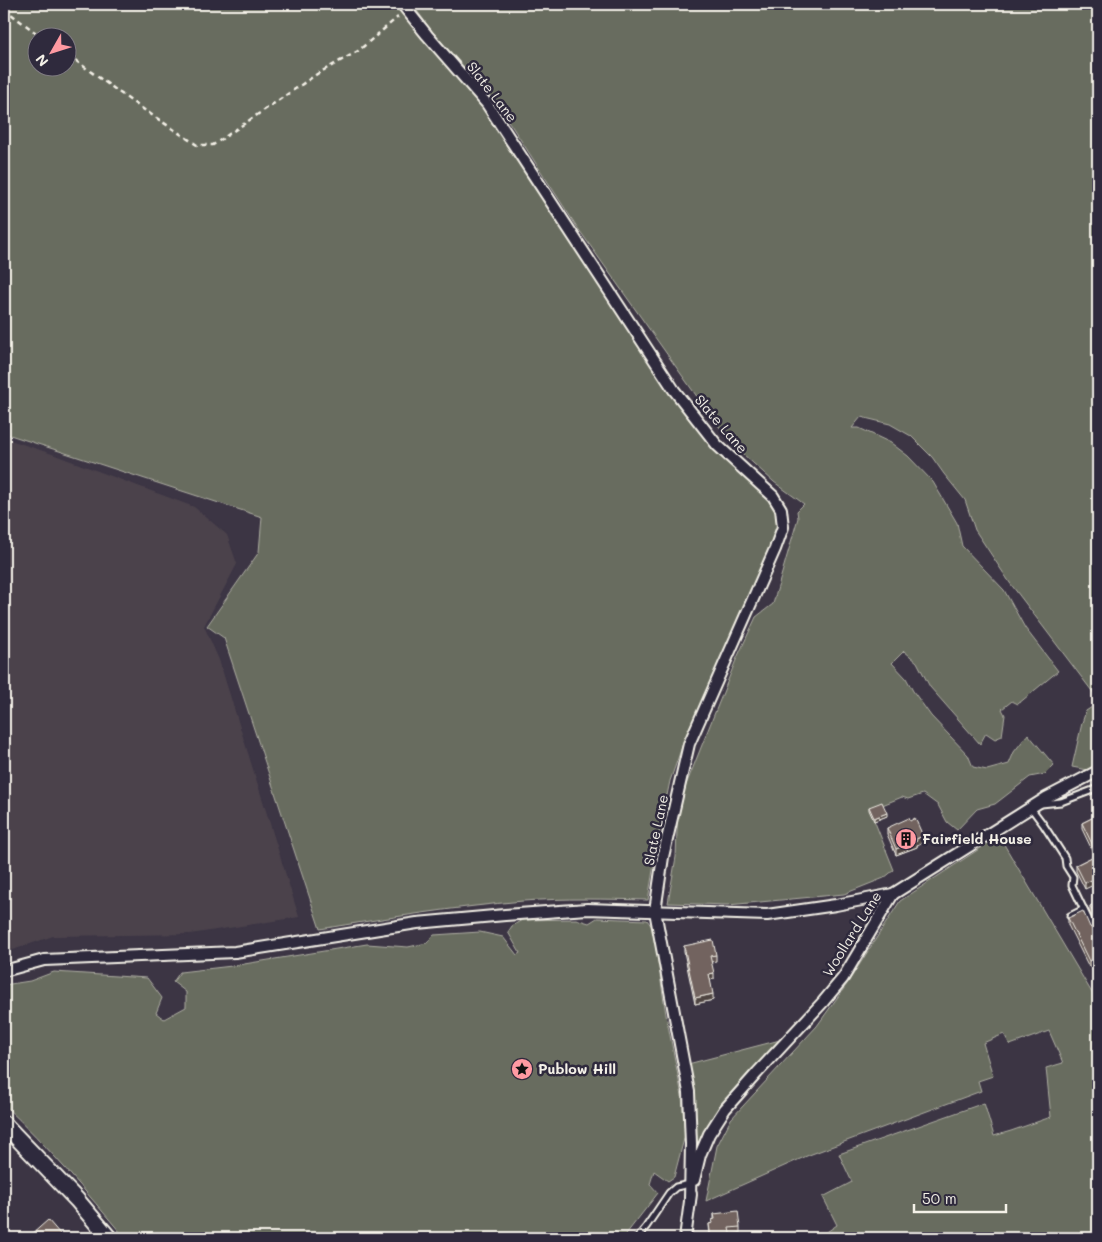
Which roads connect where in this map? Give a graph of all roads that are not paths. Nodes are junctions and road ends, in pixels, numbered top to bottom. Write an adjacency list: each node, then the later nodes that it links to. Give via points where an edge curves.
1 (404, 6): 7 (street, Slate Lane, via 487,104 674,390 717,445 773,496 781,509 783,527 775,549 689,744 663,857)
2 (1098, 771): 4 (street, Woollard Lane)
3 (1098, 788): 4 (lane, via 1061,802)
4 (1033, 806): 5 (street, Woollard Lane); 6 (lane, via 1065,858 1072,885)
5 (893, 894): 7 (street, via 767,915); 13 (street, Woollard Lane, via 843,978 725,1109 700,1155)
6 (1084, 909): 8 (lane); 9 (lane)
7 (655, 912): 10 (street, via 587,909 417,923 235,952 44,960); 12 (street, Slate Lane, via 689,1092)
8 (1070, 916)
9 (1094, 931)
10 (4, 971)
11 (4, 1124): 14 (street)
12 (690, 1184): 13 (street, Slate Lane); 15 (lane, via 676,1187 669,1194)
13 (690, 1200): 16 (street, Woollard Lane)
14 (109, 1238)
15 (637, 1238)
16 (685, 1238)

